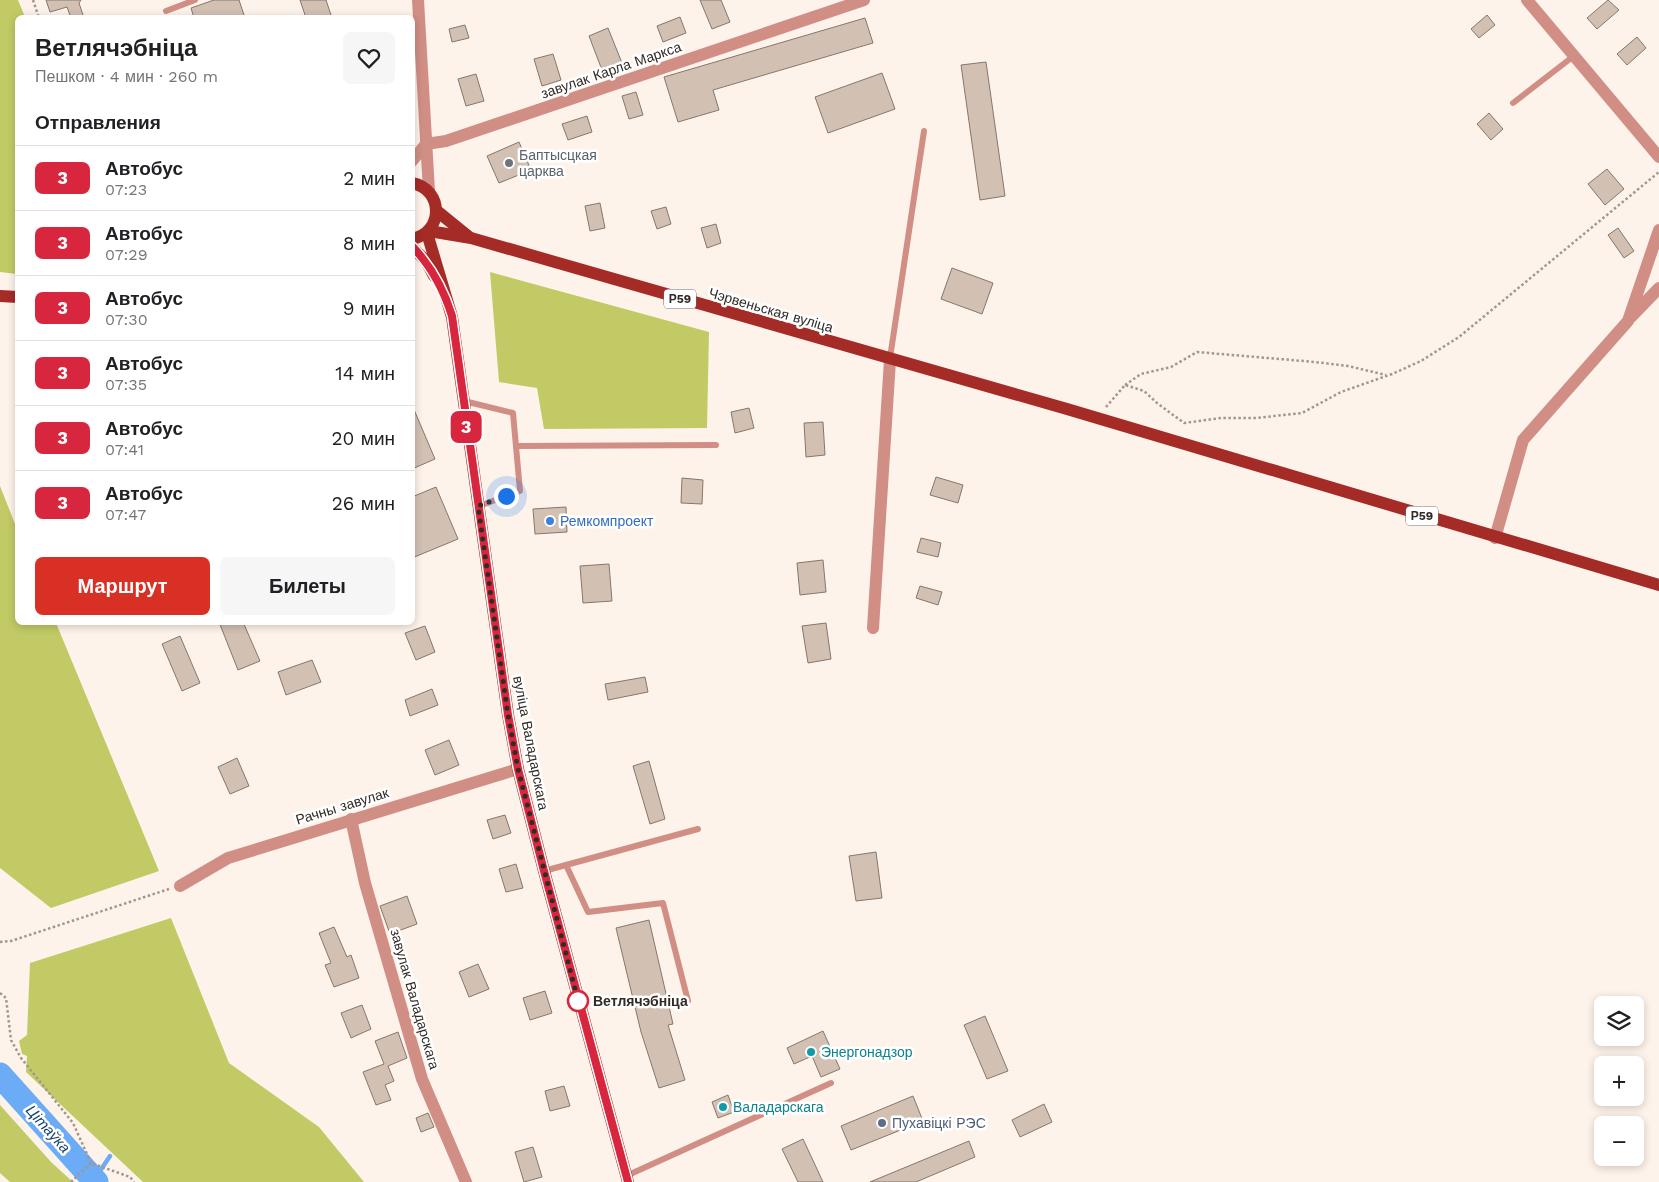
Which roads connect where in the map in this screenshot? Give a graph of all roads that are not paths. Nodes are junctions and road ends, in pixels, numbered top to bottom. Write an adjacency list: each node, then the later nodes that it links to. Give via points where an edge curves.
1 (195, 0): 5 (lane)
2 (418, 0): 9 (street)
3 (864, 0): 9 (street, завулак Карла Маркса, via 446,141)
4 (1527, 0): 6 (street)
5 (166, 11)
6 (1575, 55): 7 (lane); 11 (street)
7 (1513, 103)
8 (924, 131): 25 (lane)
9 (426, 144): 10 (street); 13 (street)
10 (415, 157)
11 (1659, 157)
12 (415, 184): 13 (main road)
13 (429, 191): 14 (main road)
14 (437, 211): 16 (main road); 18 (main road, Чэрвеньская вуліца / Р59)
15 (1659, 230): 24 (street)
16 (428, 232): 17 (main road); 18 (main road, Чэрвеньская вуліца / Р59); 23 (main road, вуліца Валадарскага)
17 (415, 238)
18 (471, 238): 25 (main road, Чэрвеньская вуліца / Р59)
19 (415, 249): 23 (main road, вуліца Валадарскага, via 426,262)
20 (1659, 288): 24 (street)
21 (0, 296): 22 (main road)
22 (15, 297)
23 (447, 301): 26 (main road, вуліца Валадарскага, via 452,316)
24 (1628, 321): 30 (street, via 1524,440)
25 (890, 360): 30 (main road, Р59, via 1067,409); 32 (street)
26 (462, 401): 28 (lane, via 513,413); 29 (main road, вуліца Валадарскага)
27 (716, 445): 28 (lane)
28 (516, 446): 29 (lane, via 520,491)
29 (478, 506): 33 (main road, вуліца Валадарскага)
30 (1495, 538): 31 (main road, Р59)
31 (1659, 585)
32 (873, 628)
33 (518, 769): 34 (street, Рачны завулак); 37 (main road, вуліца Валадарскага)
34 (351, 819): 38 (street, Рачны завулак, via 228,858); 42 (street, завулак Валадарскага, via 365,883 422,1079)
35 (698, 829): 36 (lane)
36 (566, 865): 37 (lane); 39 (lane, via 588,912 663,903)
37 (544, 871): 41 (main road, вуліца Валадарскага)
38 (180, 886)
39 (688, 1001)
40 (831, 1083): 41 (lane)
41 (627, 1179)
42 (466, 1182)

